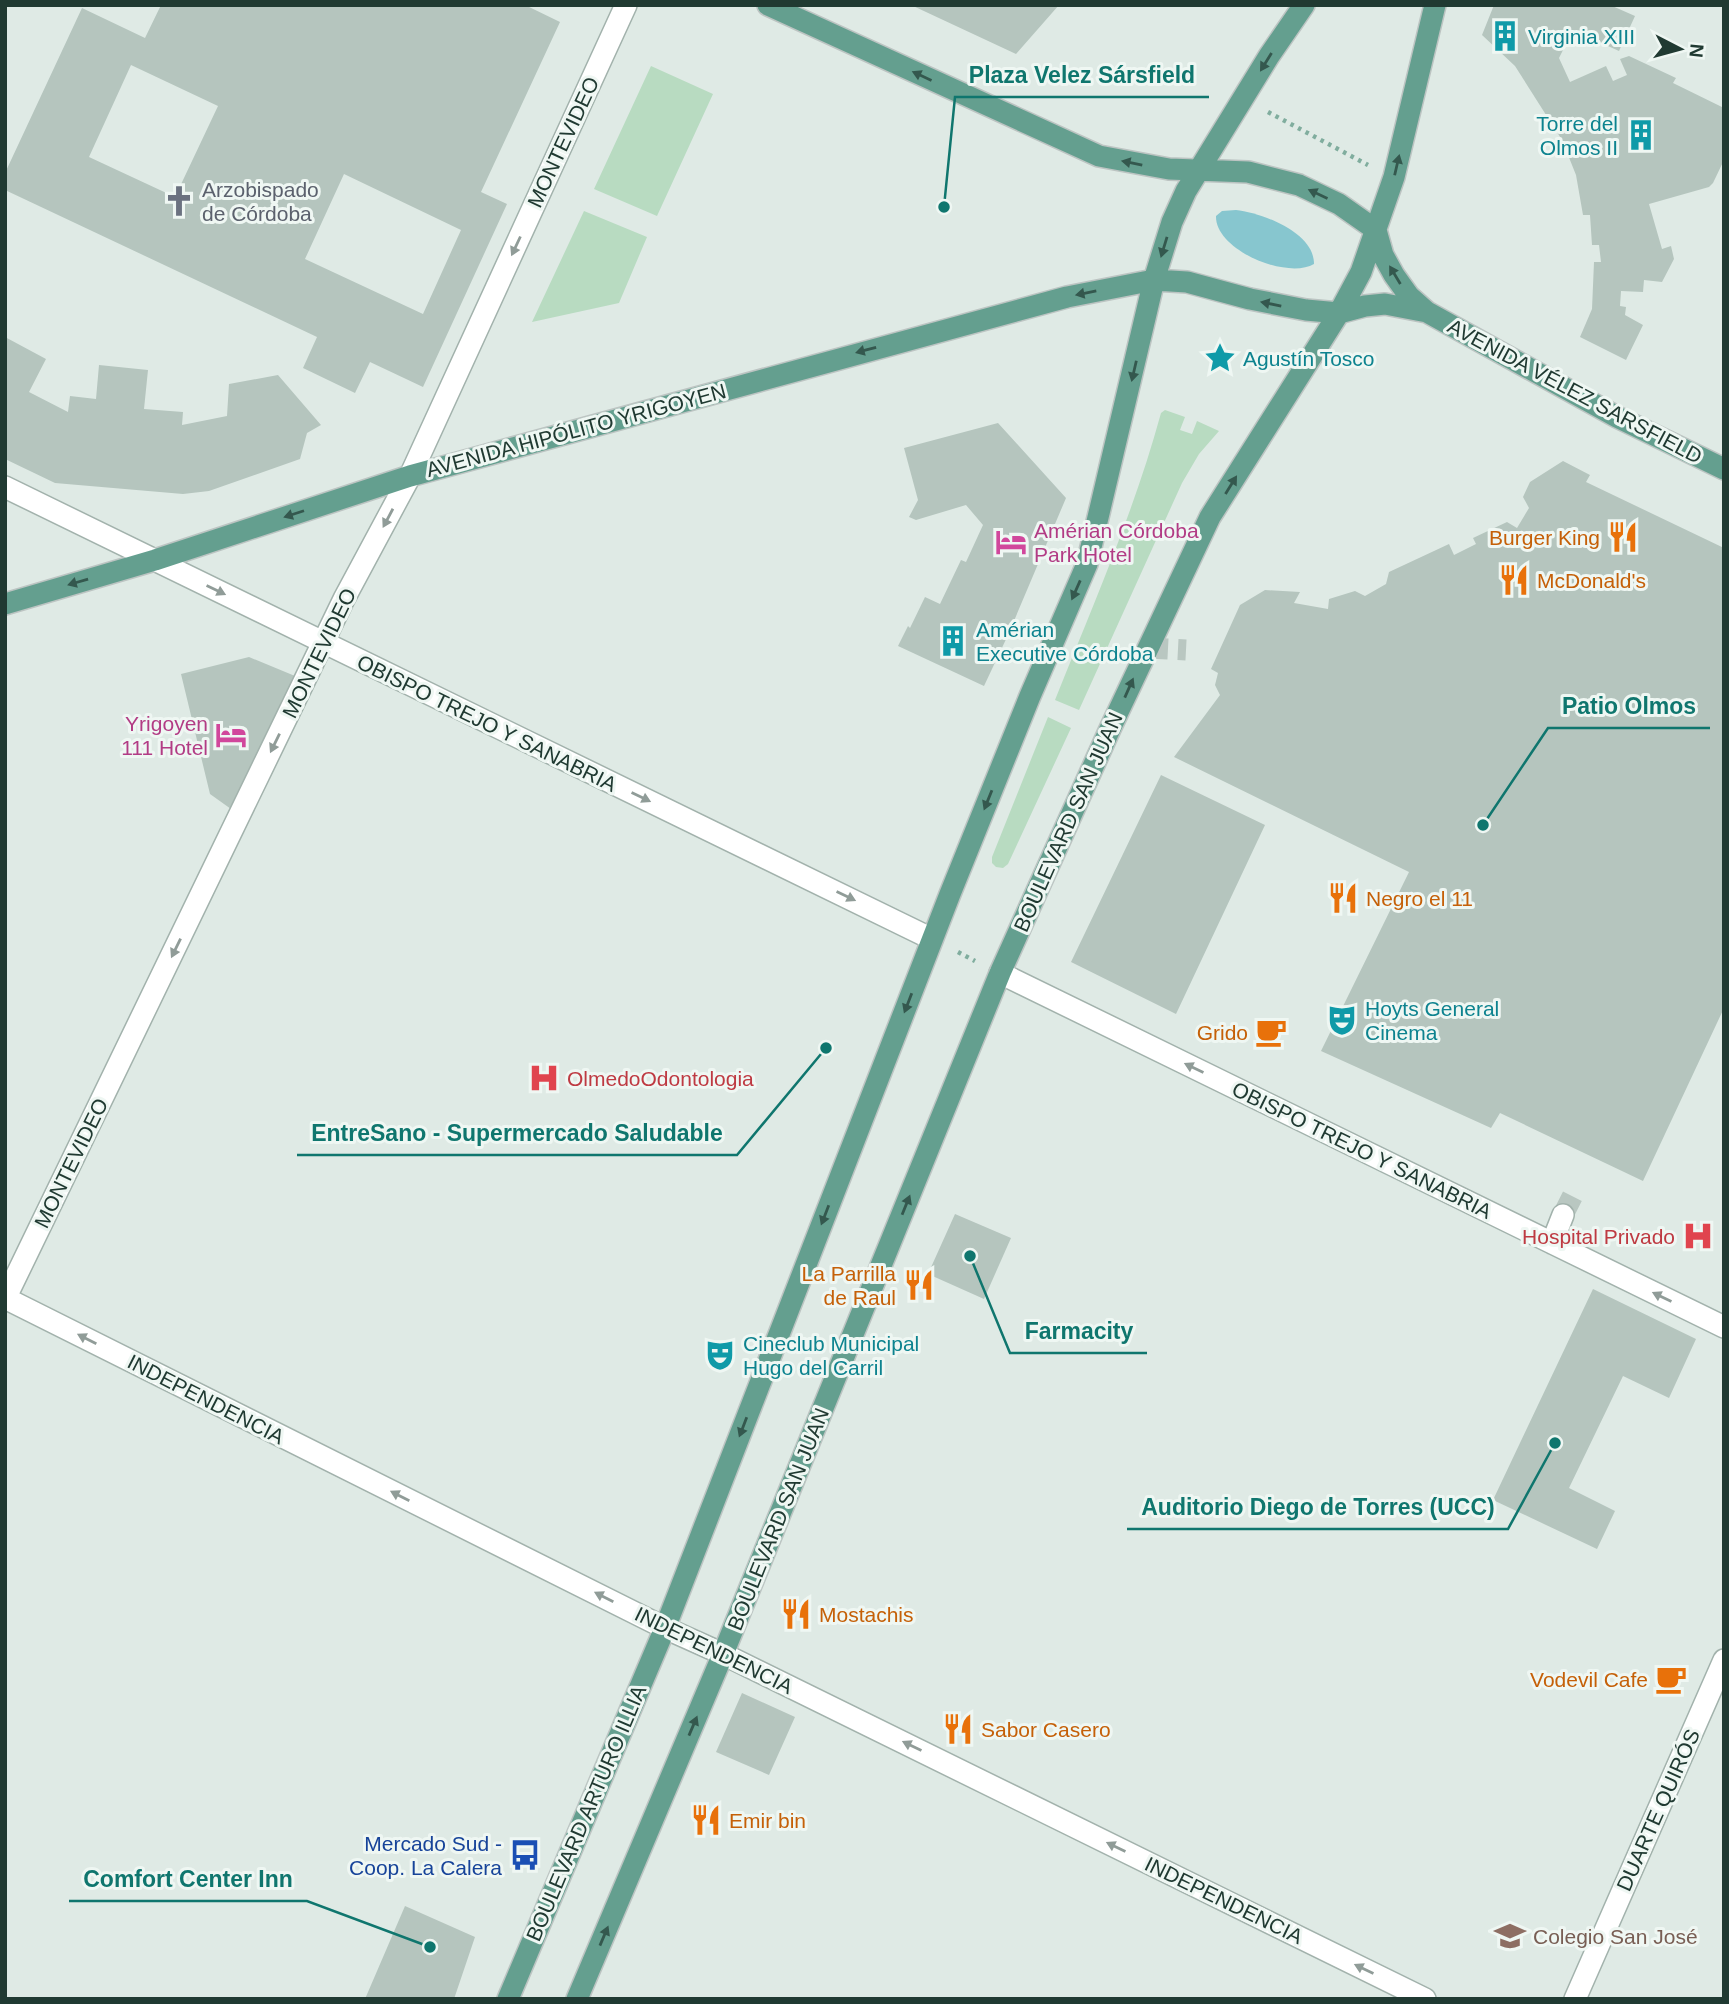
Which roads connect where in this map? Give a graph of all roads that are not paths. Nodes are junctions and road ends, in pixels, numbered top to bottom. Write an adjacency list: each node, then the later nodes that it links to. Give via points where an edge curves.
1 (626, 5): 11 (street, MONTEVIDEO, one-way to 11)
2 (768, 5): 5 (main road, one-way to 2, via 1099,156)
3 (1304, 5): 5 (main road, one-way to 5)
4 (1435, 5): 6 (main road, BOULEVARD SAN JUAN, one-way to 4, via 1394,177)
5 (1199, 172): 6 (main road, one-way to 5, via 1339,204 1299,185 1248,172); 7 (main road, one-way to 7, via 1172,222)
6 (1376, 230): 8 (main road, AVENIDA VÉLEZ SARSFIELD, one-way to 6, via 1394,275); 9 (main road, BOULEVARD SAN JUAN)
7 (1154, 280): 9 (main road, AVENIDA VÉLEZ SARSFIELD, one-way to 7, via 1281,306 1187,282); 11 (main road, AVENIDA HIPÓLITO YRIGOYEN, one-way to 11, via 1067,296); 16 (main road, one-way to 16, via 1087,564)
8 (1427, 312): 9 (main road, AVENIDA VÉLEZ SARSFIELD, via 1385,303); 10 (main road, AVENIDA VÉLEZ SARSFIELD, via 1617,417)
9 (1339, 313): 17 (main road, BOULEVARD SAN JUAN, one-way to 9, via 1210,517)
10 (1724, 469)
11 (410, 476): 13 (main road, AVENIDA HIPÓLITO YRIGOYEN, one-way to 13); 15 (street, MONTEVIDEO, one-way to 15)
12 (5, 487): 13 (street, OBISPO TREJO Y SANABRIA)
13 (155, 559): 14 (main road, AVENIDA HIPÓLITO YRIGOYEN, one-way to 14); 15 (street, OBISPO TREJO Y SANABRIA, one-way to 15)
14 (5, 604)
15 (324, 643): 16 (street, OBISPO TREJO Y SANABRIA, one-way to 16); 20 (street, MONTEVIDEO, one-way to 20)
16 (932, 939): 22 (main road, one-way to 22)
17 (1000, 973): 19 (street, OBISPO TREJO Y SANABRIA, one-way to 17); 23 (main road, BOULEVARD SAN JUAN, one-way to 17)
18 (1563, 1215): 19 (street)
19 (1552, 1243): 21 (street, OBISPO TREJO Y SANABRIA, one-way to 19)
20 (5, 1299): 22 (street, INDEPENDENCIA, one-way to 20)
21 (1724, 1327)
22 (665, 1628): 23 (street, INDEPENDENCIA); 25 (main road, BOULEVARD ARTURO ILLIA)
23 (723, 1654): 26 (main road, one-way to 23); 27 (street, INDEPENDENCIA, one-way to 23)
24 (1724, 1660): 28 (street, DUARTE QUIRÓS)
25 (508, 1999)
26 (577, 1999)
27 (1425, 1999)
28 (1574, 1999)

